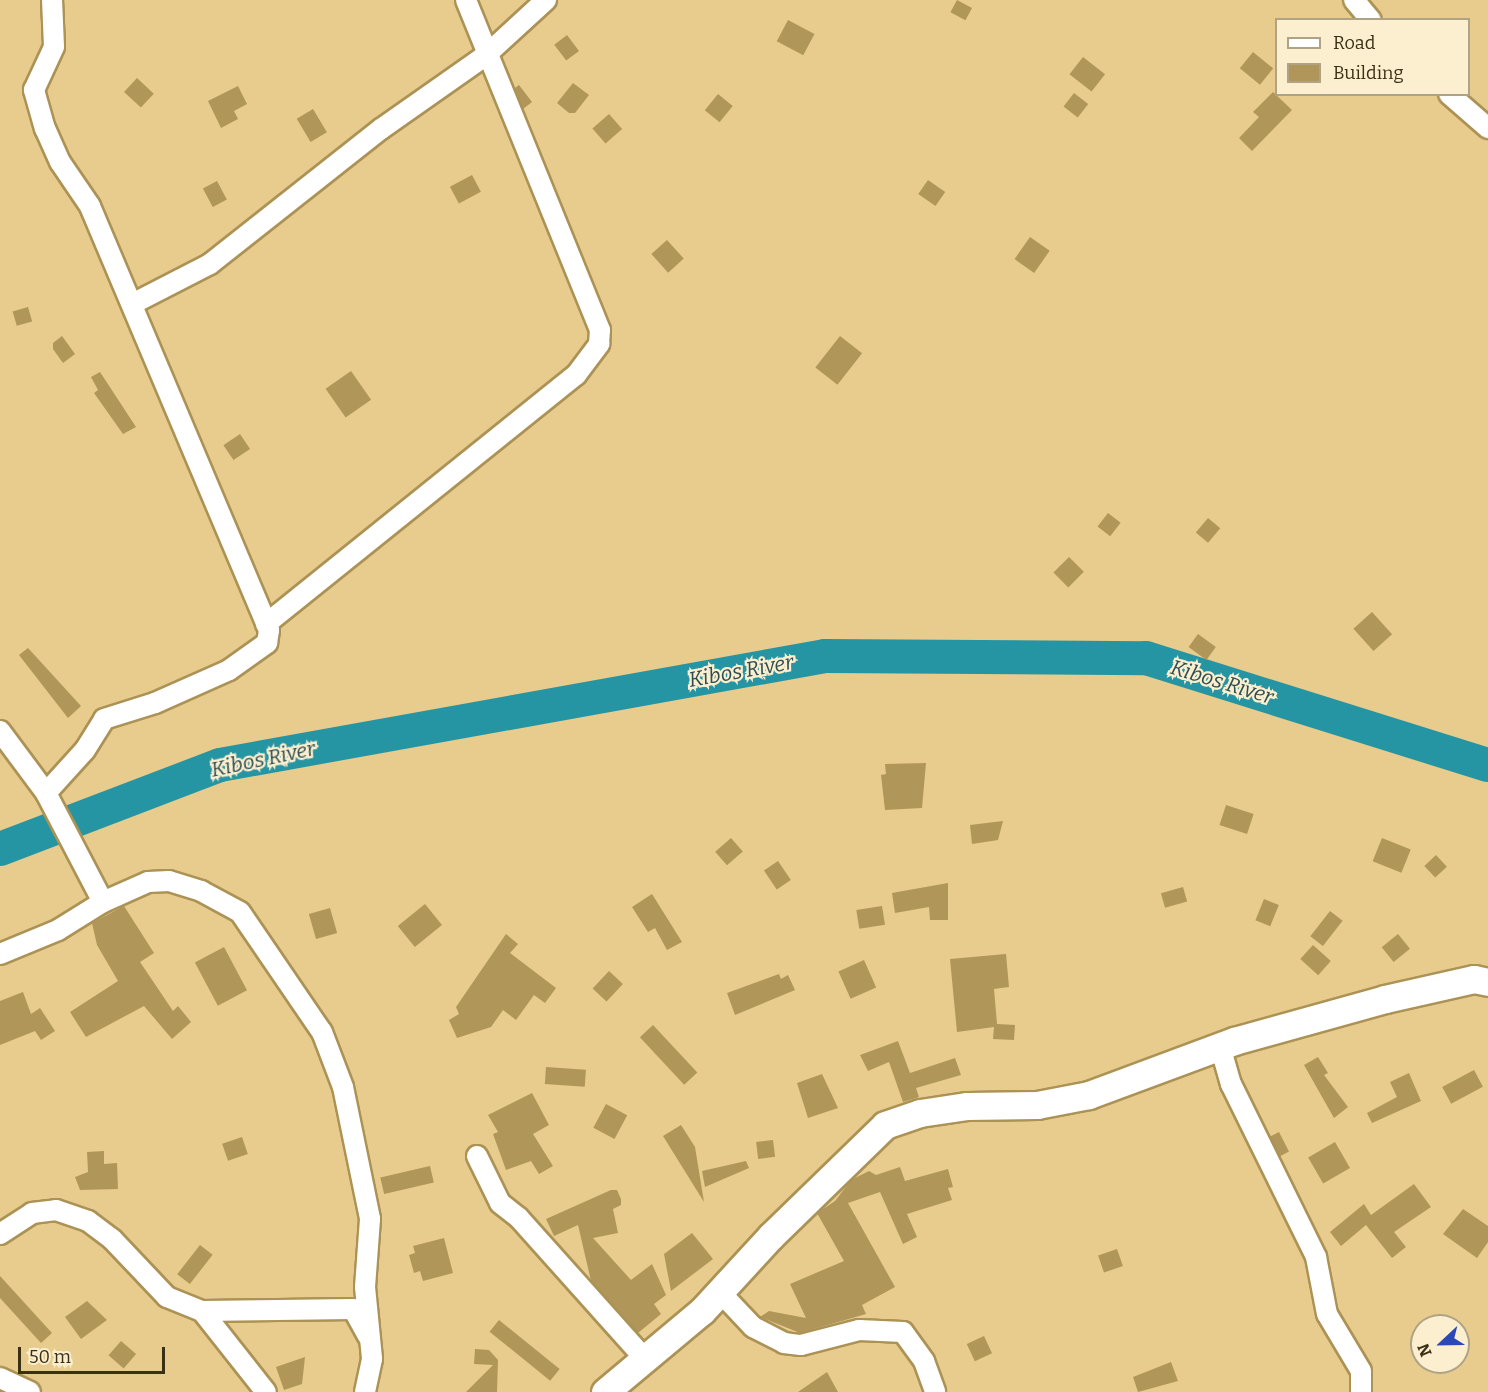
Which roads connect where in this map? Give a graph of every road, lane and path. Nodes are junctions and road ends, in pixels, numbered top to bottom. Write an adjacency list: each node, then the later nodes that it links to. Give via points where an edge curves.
1 (52, 0): 9 (street, via 54,47 34,90 39,109 60,162 90,206)
2 (466, 0): 6 (street)
3 (546, 0): 6 (street)
4 (1354, 0): 5 (street)
5 (1369, 18)
6 (485, 56): 9 (street, via 381,129 210,264); 10 (street, via 600,330 599,344 576,375)
7 (1451, 96): 8 (street)
8 (1488, 129)
9 (134, 303): 10 (street)
10 (266, 624): 12 (street, via 267,643 229,670 155,703 104,718)
11 (0, 731): 12 (street)
12 (50, 800): 13 (street)
13 (103, 902): 14 (street, via 58,930); 21 (street, via 147,882 169,881 201,891 240,912 322,1032 343,1087 370,1219 365,1287)
14 (0, 954)
15 (1487, 984): 16 (main road, via 1473,979 1385,999)
16 (1220, 1046): 19 (main road, via 1089,1095 1037,1105 967,1106 920,1113 885,1125); 29 (street, via 1231,1084 1316,1257 1327,1314 1361,1371)
17 (477, 1156): 22 (street, via 500,1203 519,1218)
18 (0, 1234): 20 (street, via 32,1213 56,1210 88,1221 112,1239 167,1297)
19 (720, 1292): 22 (main road); 28 (street, via 753,1327 784,1343 801,1346 859,1330 903,1332 924,1361)
20 (202, 1311): 21 (street, via 353,1309); 25 (street)
21 (373, 1343): 26 (street)
22 (645, 1359): 27 (main road)
23 (0, 1378): 24 (street)
24 (30, 1392)
25 (266, 1392)
26 (365, 1392)
27 (605, 1392)
28 (935, 1392)
29 (1361, 1392)

